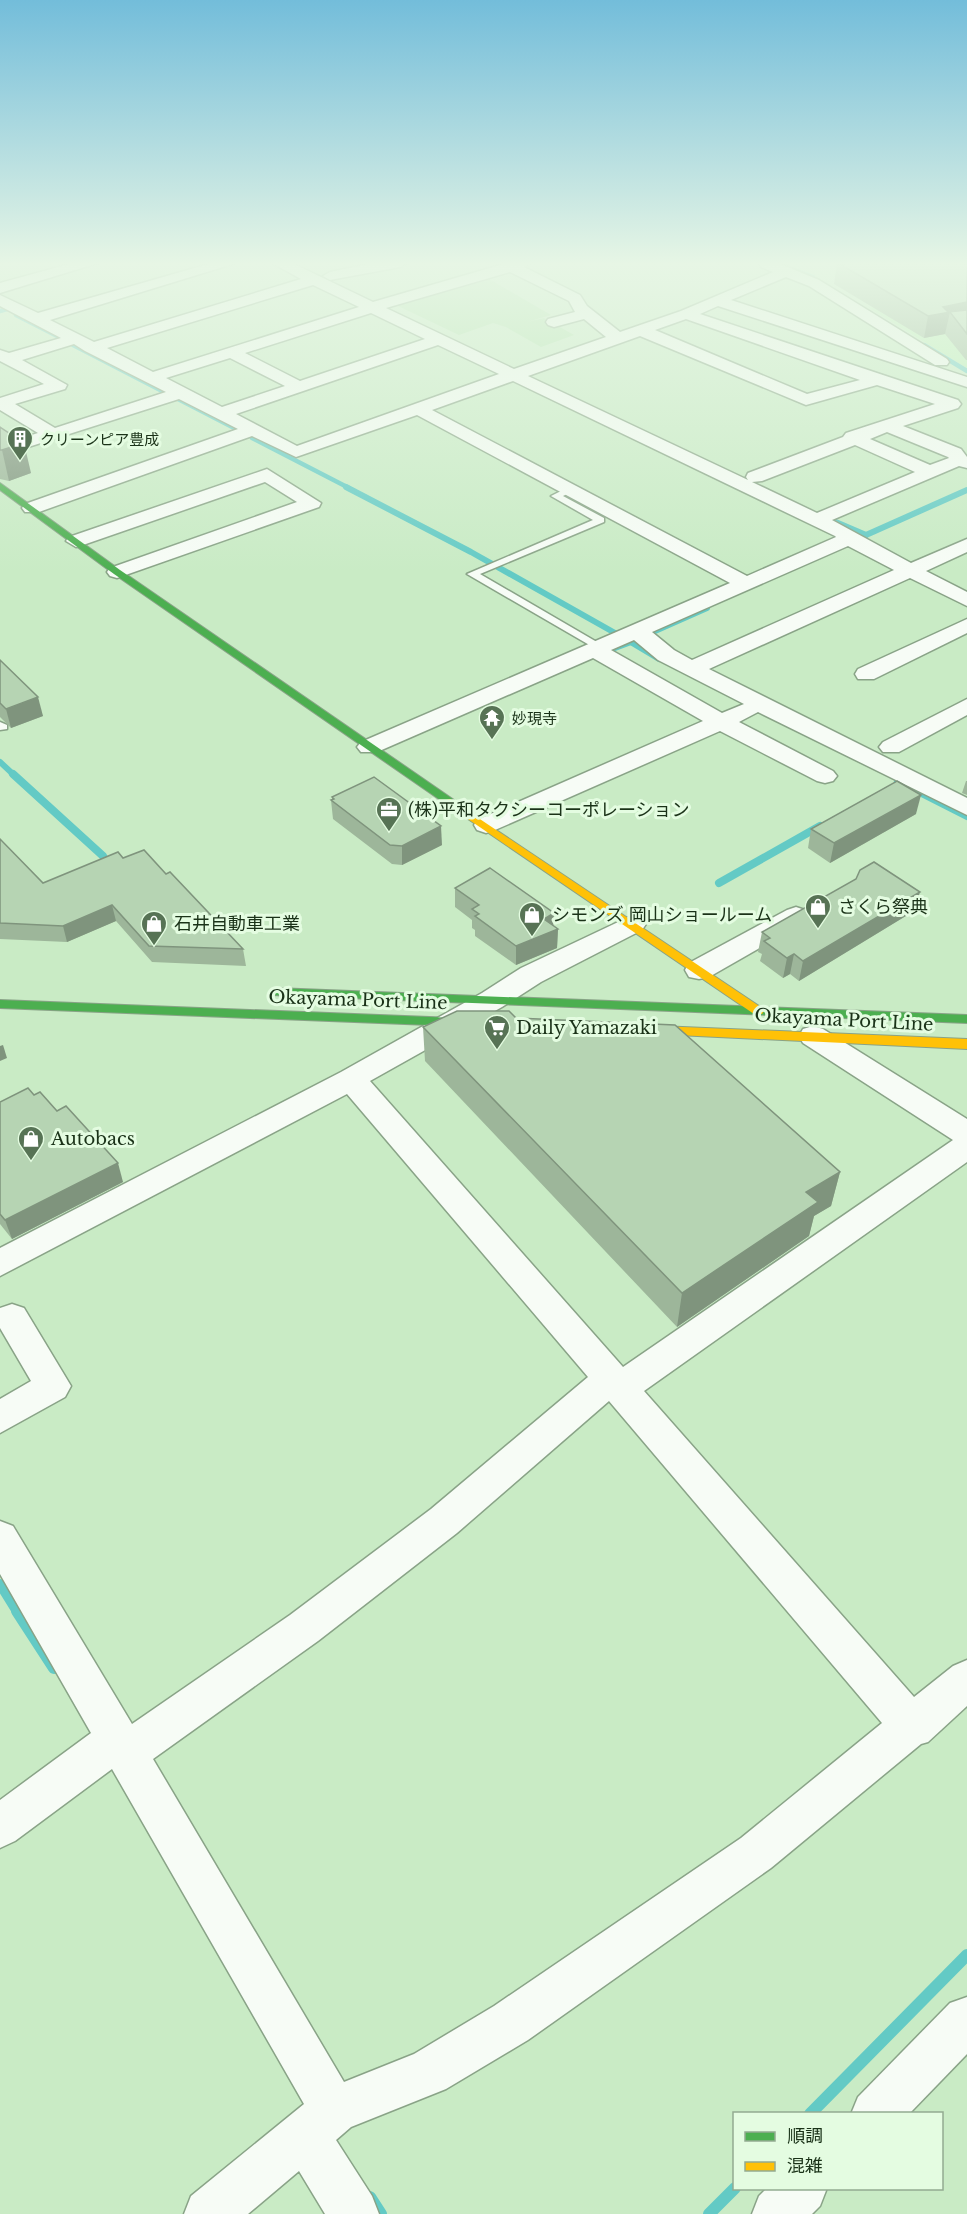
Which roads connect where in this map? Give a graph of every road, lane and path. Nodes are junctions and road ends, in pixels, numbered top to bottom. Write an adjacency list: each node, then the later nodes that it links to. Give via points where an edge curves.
1 (22, 366): 23 (street, via 59,385 1,403)
2 (127, 366): 14 (street)
3 (186, 366): 14 (street)
4 (259, 366): 17 (street)
5 (360, 366): 17 (street)
6 (504, 366): 13 (street)
7 (506, 366): 13 (street)
8 (535, 366): 13 (street)
9 (726, 366): 15 (street, via 806,400)
10 (838, 366): 15 (street)
11 (924, 366): 16 (street)
12 (945, 366): 16 (street)
13 (518, 372): 19 (street); 28 (street); 32 (street)
14 (150, 378): 18 (street)
15 (878, 380): 21 (street, via 952,404)
16 (967, 380)
17 (299, 387): 20 (street)
18 (180, 393): 20 (street); 23 (street)
19 (418, 409): 22 (street, via 296,453); 30 (street)
20 (220, 414): 22 (street)
21 (886, 426): 24 (street); 26 (street, via 955,453)
22 (253, 430): 31 (street)
23 (53, 434): 25 (street)
24 (852, 437): 27 (street); 28 (street)
25 (0, 451)
26 (963, 462): 27 (street)
27 (930, 472): 32 (street)
28 (754, 477): 32 (street)
29 (0, 486): 31 (street)
30 (570, 490): 38 (street); 42 (lane, via 556,496 601,520 472,574)
31 (32, 508): 34 (street)
32 (825, 517): 33 (street)
33 (849, 539): 36 (street); 38 (street)
34 (76, 541): 37 (street); 37 (street, via 267,475 312,503)
35 (967, 545): 36 (street)
36 (911, 571): 39 (street); 43 (street)
37 (117, 572): 48 (street)
38 (746, 583): 41 (street)
39 (967, 600)
40 (967, 625): 44 (street)
41 (634, 632): 42 (street); 43 (street)
42 (596, 648): 47 (street); 48 (street)
43 (691, 669): 52 (street)
44 (866, 674)
45 (967, 706): 49 (street)
46 (748, 710): 47 (street)
47 (722, 723): 50 (street); 54 (street)
48 (369, 747): 54 (street)
49 (891, 747)
50 (825, 776)
51 (904, 791): 53 (street)
52 (967, 808)
53 (967, 824)
54 (486, 825): 56 (street)
55 (820, 903): 57 (street)
56 (633, 924): 57 (street); 61 (street, via 531,975)
57 (699, 970): 60 (street)
58 (258, 992): 61 (street, Okayama Port Line)
59 (0, 1004): 63 (street, Okayama Port Line)
60 (758, 1011): 61 (street, Okayama Port Line); 62 (street, Okayama Port Line)
61 (490, 1012): 63 (street)
62 (967, 1019)
63 (453, 1022): 67 (street)
64 (620, 1028): 65 (street, Okayama Port Line)
65 (813, 1036): 66 (street, Okayama Port Line); 68 (street)
66 (967, 1044)
67 (351, 1079): 70 (street); 72 (street)
68 (967, 1134)
69 (967, 1146): 72 (street)
70 (0, 1263)
71 (12, 1318): 73 (street, via 53,1386)
72 (615, 1383): 76 (street); 77 (street, via 304,1628)
73 (0, 1417)
74 (0, 1538): 77 (street)
75 (967, 1680): 76 (street)
76 (913, 1727): 81 (street, via 756,1853 511,2023 429,2072)
77 (113, 1747): 78 (street); 81 (street)
78 (0, 1826)
79 (967, 2020): 80 (street)
80 (877, 2112)
81 (320, 2120): 83 (street); 84 (street)
82 (800, 2190): 85 (street)
83 (209, 2214)
84 (354, 2214)
85 (777, 2214)

